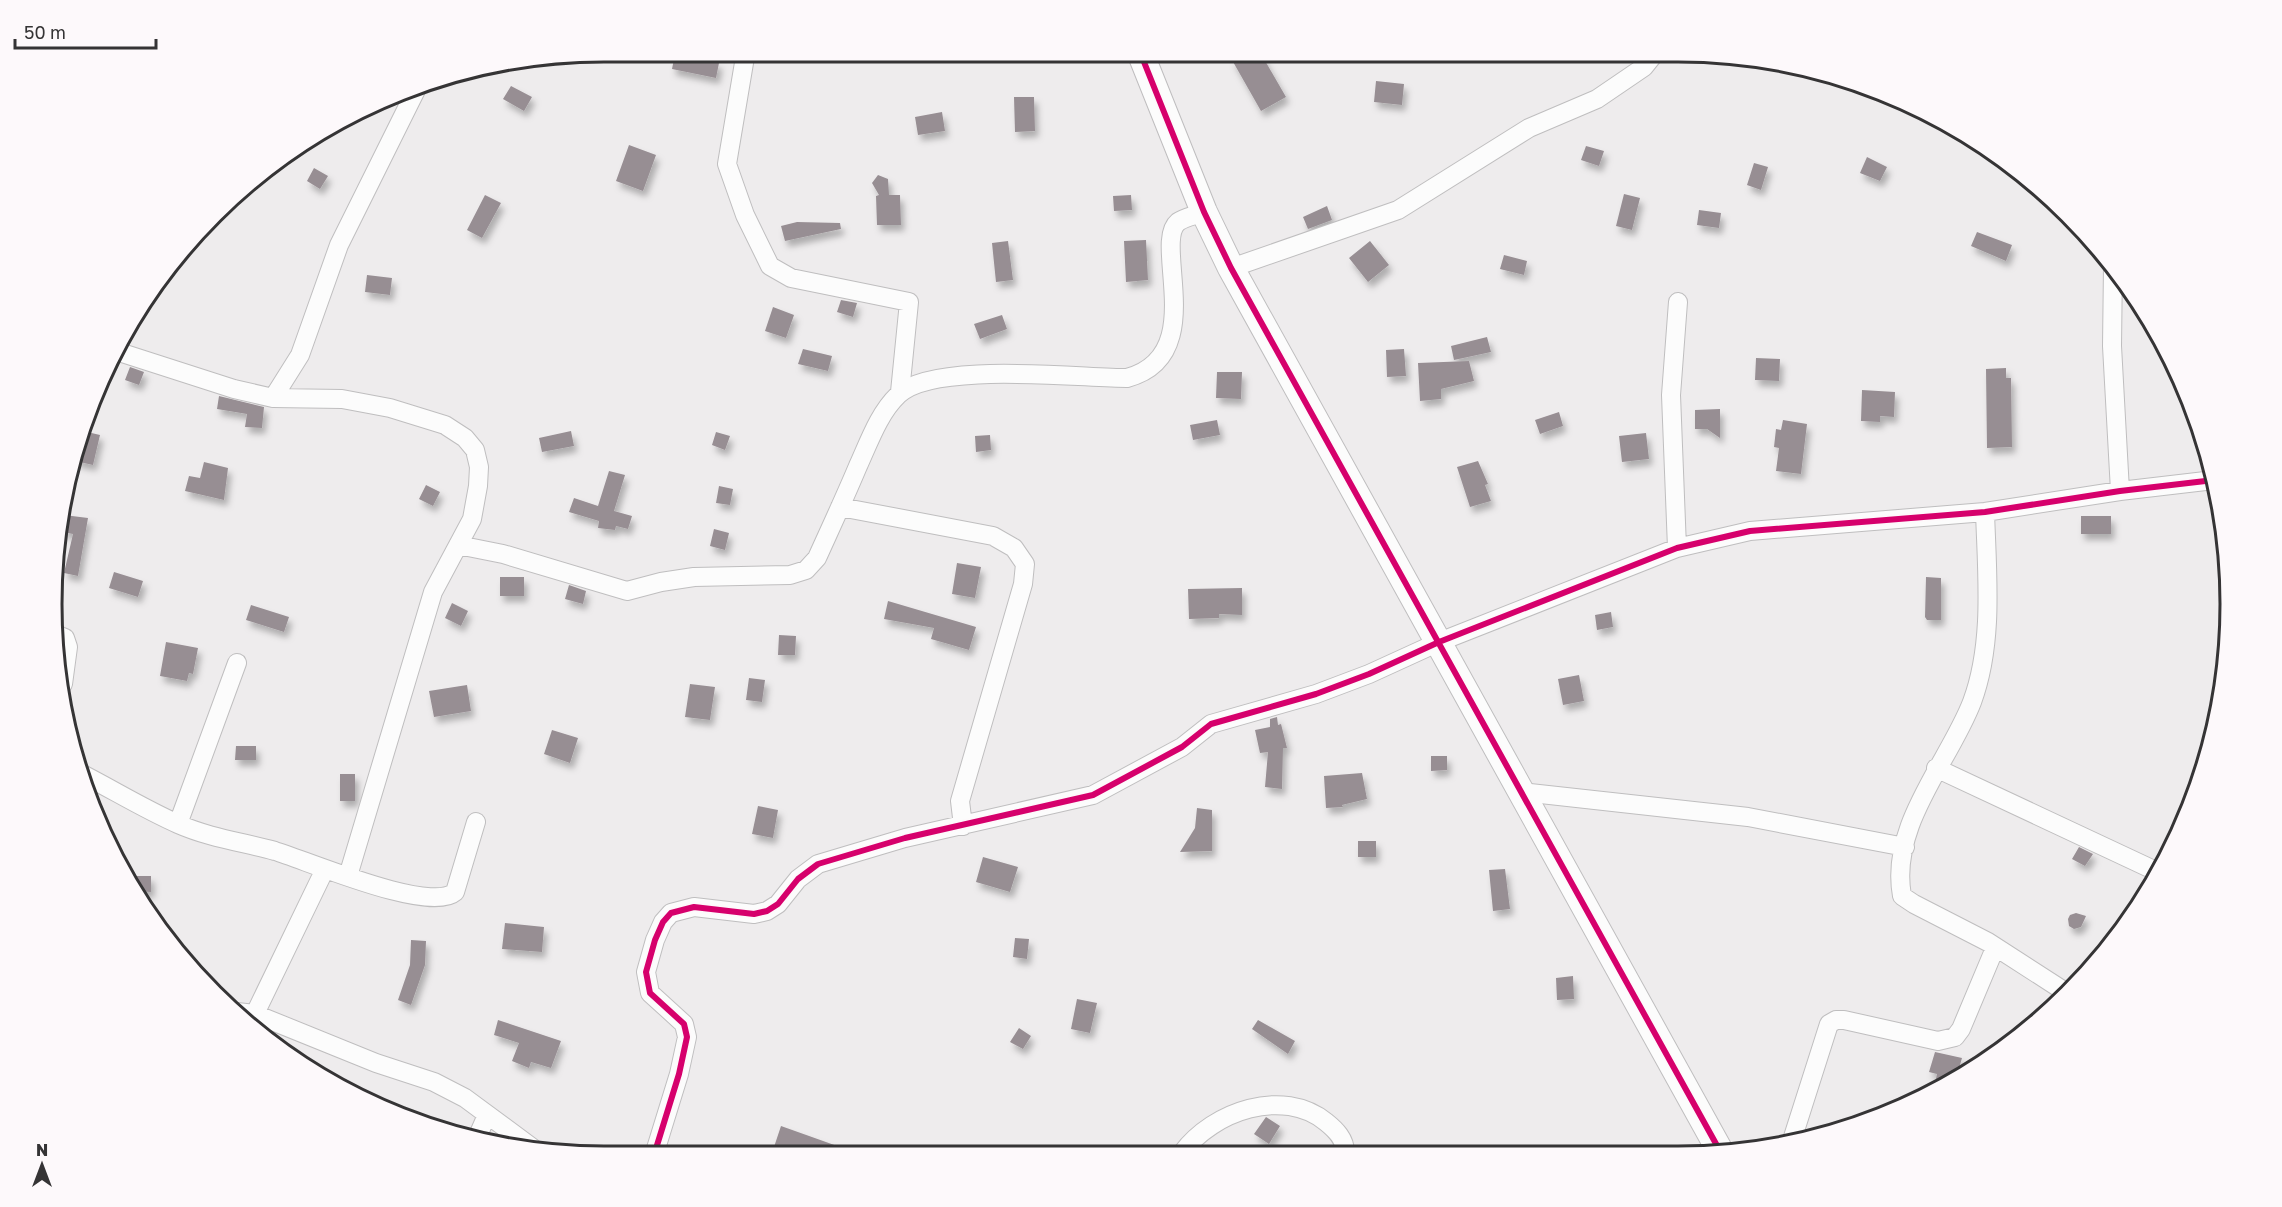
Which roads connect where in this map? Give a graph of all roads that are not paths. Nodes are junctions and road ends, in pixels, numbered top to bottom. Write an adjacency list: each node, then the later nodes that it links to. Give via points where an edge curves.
1 (744, 62): 10 (street, via 728,164 745,215 770,266 791,278 909,302)
2 (1144, 62): 5 (street)
3 (1648, 62): 6 (street, via 1597,99 1529,128 1398,210)
4 (413, 96): 11 (street, via 339,245 300,355)
5 (1204, 212): 6 (street); 10 (street, via 1178,222 1172,232 1172,328 1165,351 1144,374 1127,378 996,372 944,378)
6 (1231, 268): 19 (street)
7 (2113, 280): 13 (street, via 2112,345)
8 (1678, 302): 17 (street, via 1671,395)
9 (123, 353): 11 (street)
10 (900, 392): 14 (street, via 874,432)
11 (273, 398): 16 (street, via 366,402 445,425 465,438 475,450 478,486 472,519)
12 (2206, 481): 13 (street)
13 (2120, 491): 15 (street)
14 (840, 507): 16 (street, via 817,558 806,570 790,575 694,577 627,591 503,554); 27 (street, via 993,536 1014,548 1025,564 1023,584 960,801)
15 (1985, 512): 17 (street, via 1750,531); 22 (street, via 1987,604 1981,671 1972,702)
16 (458, 545): 31 (street, via 433,592)
17 (1677, 548): 19 (street)
18 (63, 637): 21 (street, via 68,647)
19 (1438, 642): 24 (street); 27 (street, via 1326,690 1211,724 1182,747 1093,795)
20 (237, 663): 26 (street)
21 (65, 667)
22 (1936, 768): 28 (street, via 1922,795); 30 (street)
23 (90, 778): 26 (street)
24 (1522, 792): 28 (street, via 1748,817); 40 (street)
25 (476, 822): 31 (street, via 455,892 450,897 399,892)
26 (178, 824): 29 (street, via 220,840 275,851)
27 (963, 826): 41 (street, via 818,864 767,911 754,914 694,907 671,913 655,940 646,972 650,993 684,1024 687,1037)
28 (1905, 847): 32 (street, via 1902,896)
29 (325, 869): 31 (street); 34 (street)
30 (2151, 869)
31 (348, 876)
32 (1995, 948): 33 (street); 38 (street, via 1961,1029 1948,1040 1844,1020 1829,1024)
33 (2060, 989)
34 (249, 1014)
35 (256, 1019): 36 (street, via 434,1082)
36 (487, 1115): 37 (street); 39 (street)
37 (480, 1131)
38 (1794, 1133)
39 (520, 1139)
40 (1716, 1144)
41 (657, 1146)
42 (1187, 1146): 43 (street, via 1225,1118 1254,1107 1283,1105 1314,1112 1334,1129)
43 (1345, 1146)

